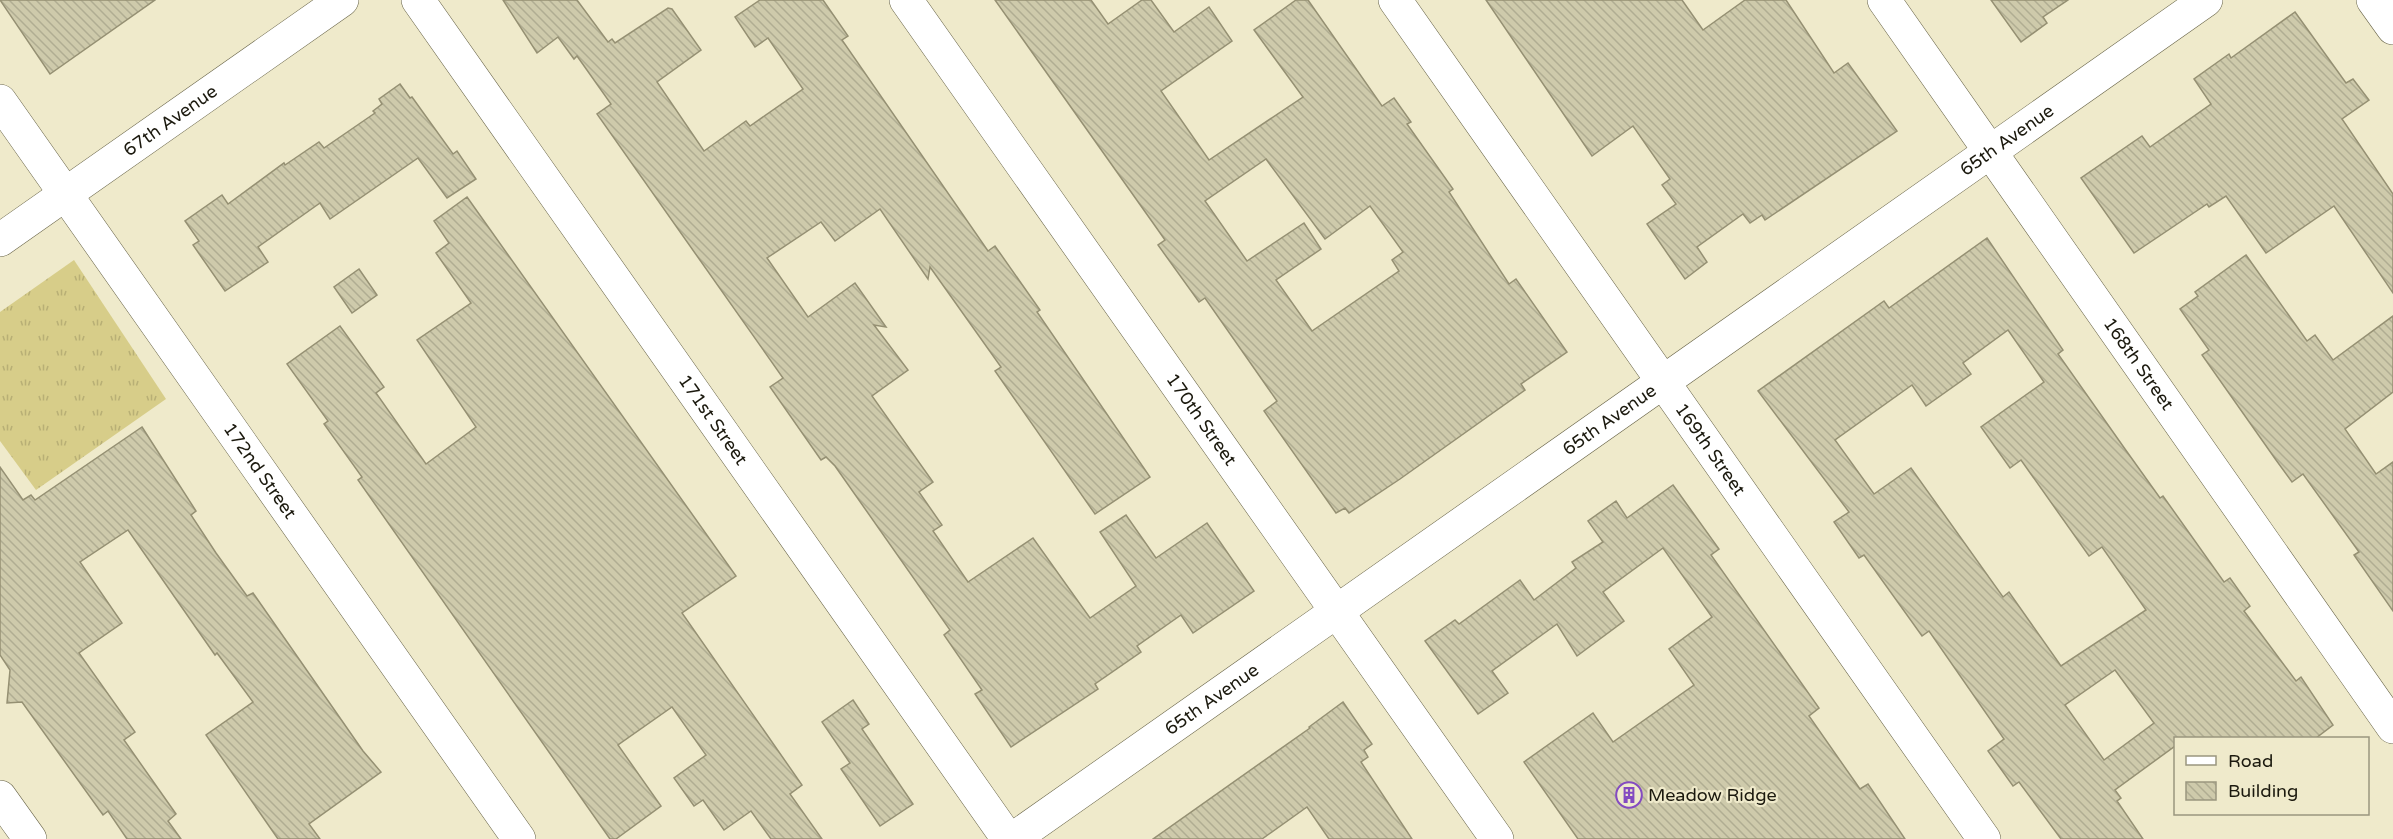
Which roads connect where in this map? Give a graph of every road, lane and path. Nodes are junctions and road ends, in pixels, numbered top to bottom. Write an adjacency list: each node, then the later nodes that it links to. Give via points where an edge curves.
1 (342, 0): 11 (street, 67th Avenue)
2 (418, 0): 19 (street, 171st Street)
3 (906, 0): 14 (street, 170th Street)
4 (1395, 0): 13 (street, 169th Street)
5 (1884, 0): 10 (street, 168th Street)
6 (2206, 0): 10 (street, 65th Avenue)
7 (2373, 0): 8 (street)
8 (2393, 28)
9 (0, 101): 11 (street, 172nd Street)
10 (1990, 152): 13 (street, 65th Avenue); 15 (street, 168th Street)
11 (66, 194): 12 (street, 67th Avenue); 18 (street, 172nd Street)
12 (0, 240)
13 (1664, 382): 14 (street, 65th Avenue); 22 (street, 169th Street)
14 (1337, 611): 20 (street, 65th Avenue); 21 (street, 170th Street)
15 (2393, 727)
16 (0, 797): 17 (street)
17 (30, 839)
18 (519, 839)
19 (1008, 839)
20 (1012, 839)
21 (1497, 839)
22 (1984, 839)

